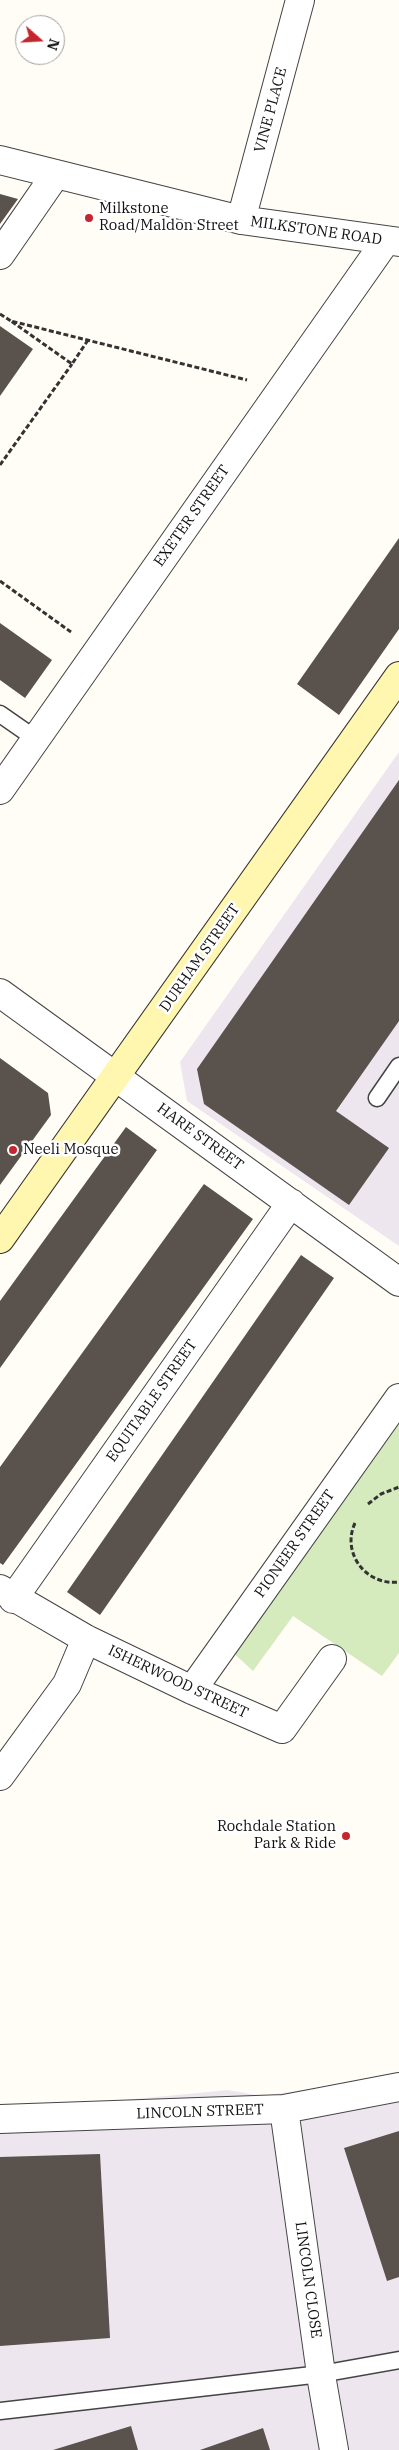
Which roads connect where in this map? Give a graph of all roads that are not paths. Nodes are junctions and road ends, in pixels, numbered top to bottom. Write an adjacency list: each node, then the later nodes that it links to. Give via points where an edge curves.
1 (300, 0): 4 (street, VINE PLACE)
2 (0, 160): 3 (street, MILKSTONE ROAD)
3 (56, 174): 4 (street, MILKSTONE ROAD); 6 (street)
4 (241, 220): 5 (street, MILKSTONE ROAD)
5 (392, 242): 9 (street, EXETER STREET, via 282,388)
6 (0, 255)
7 (399, 676): 13 (main road, DURHAM STREET)
8 (0, 714): 9 (lane)
9 (36, 739): 10 (street, EXETER STREET)
10 (0, 790)
11 (0, 993): 13 (street, HARE STREET)
12 (399, 1066): 14 (lane)
13 (116, 1076): 15 (street, HARE STREET); 16 (main road, DURHAM STREET)
14 (377, 1098)
15 (291, 1203): 17 (street, HARE STREET); 19 (street, EQUITABLE STREET)
16 (0, 1240)
17 (399, 1282)
18 (399, 1398): 22 (street, PIONEER STREET)
19 (7, 1594): 20 (street, ISHERWOOD STREET)
20 (86, 1639): 22 (street, ISHERWOOD STREET); 23 (street, via 67,1684)
21 (332, 1659): 22 (street, ISHERWOOD STREET, via 282,1729)
22 (192, 1690)
23 (0, 1776)
24 (399, 2087): 25 (street, LINCOLN STREET)
25 (284, 2109): 26 (street, LINCOLN STREET); 28 (street, LINCOLN CLOSE)
26 (0, 2119)
27 (399, 2360): 28 (lane)
28 (321, 2374): 29 (lane); 30 (street, LINCOLN CLOSE)
29 (0, 2411)
30 (334, 2450)

